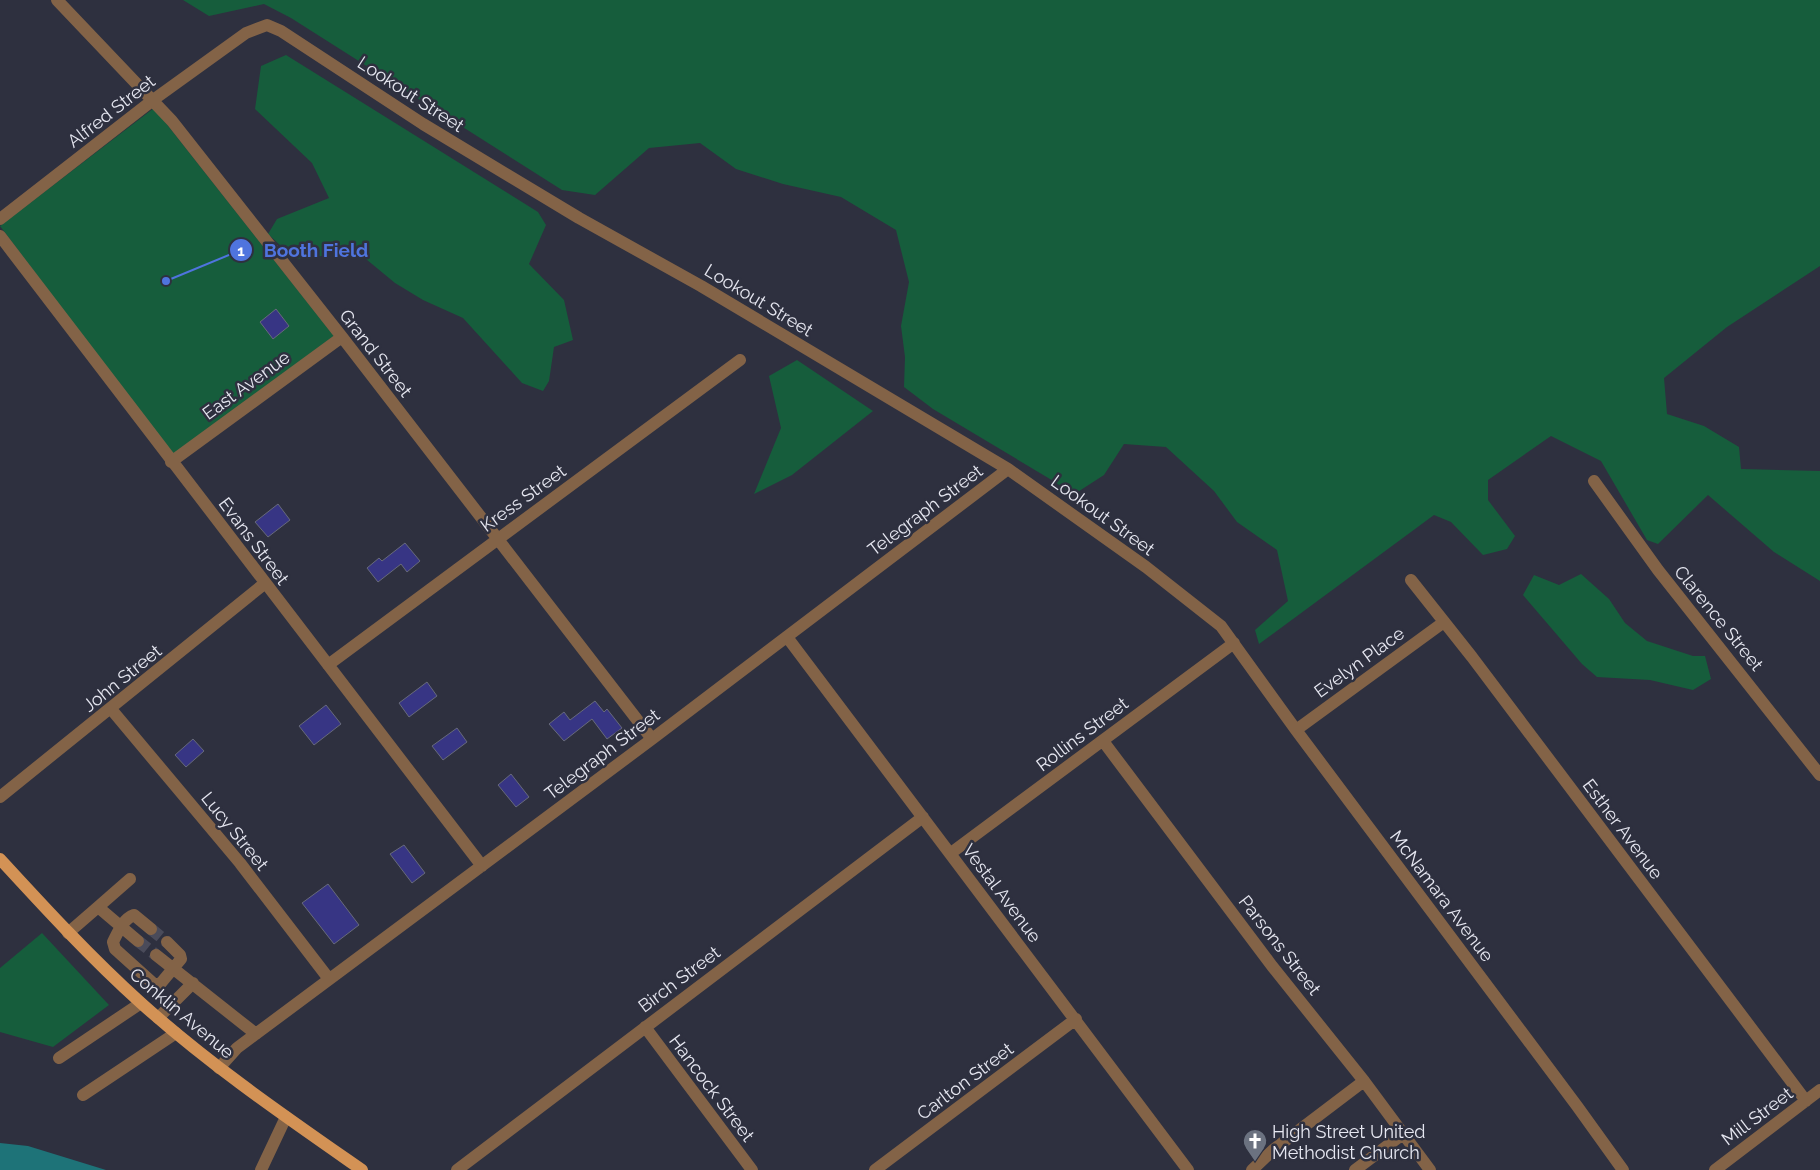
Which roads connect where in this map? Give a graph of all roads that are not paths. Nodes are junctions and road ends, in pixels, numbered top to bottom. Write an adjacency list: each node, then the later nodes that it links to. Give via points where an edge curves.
1 (57, 0): 3 (street, Grand Street)
2 (246, 33): 3 (street, Alfred Street); 9 (street, Lookout Street, via 267,24 281,31 423,124 571,214 701,286)
3 (153, 100): 4 (street, Alfred Street); 6 (street, Grand Street)
4 (0, 219)
5 (0, 236): 8 (street, Evans Street)
6 (342, 337): 8 (street, East Avenue); 11 (street, Grand Street)
7 (740, 360): 11 (street, Kress Street)
8 (171, 462): 13 (street, Evans Street)
9 (1008, 469): 15 (street, Telegraph Street); 16 (street, Lookout Street, via 1146,567 1221,626)
10 (1594, 481): 22 (street, Clarence Street, via 1658,570)
11 (497, 539): 17 (street, Kress Street); 20 (street, Grand Street)
12 (1411, 580): 14 (street, Esther Avenue)
13 (264, 584): 17 (street, Evans Street); 18 (street, John Street)
14 (1444, 622): 19 (street, Evelyn Place); 50 (street, Esther Avenue)
15 (787, 637): 20 (street, Telegraph Street); 24 (street, Vestal Avenue)
16 (1234, 643): 19 (street, McNamara Avenue); 21 (street, Rollins Street)
17 (328, 665): 27 (street, Evans Street)
18 (111, 709): 23 (street, John Street); 37 (street, Lucy Street, via 240,863)
19 (1296, 730): 62 (street, McNamara Avenue)
20 (652, 739): 27 (street, Telegraph Street)
21 (1103, 740): 25 (street, Rollins Street); 47 (street, Parsons Street, via 1272,966)
22 (1820, 775)
23 (0, 796)
24 (923, 817): 25 (street, Vestal Avenue); 42 (street, Birch Street)
25 (951, 853): 41 (street, Vestal Avenue)
26 (0, 859): 32 (main road, Conklin Avenue)
27 (482, 866): 37 (street, Telegraph Street)
28 (130, 879): 29 (street)
29 (98, 907): 30 (street); 32 (street)
30 (121, 927): 31 (street, via 134,915); 33 (street); 36 (street, via 112,942 115,949 155,985 162,983)
31 (151, 928)
32 (68, 933): 39 (main road, Conklin Avenue)
33 (138, 941)
34 (166, 942): 36 (street, via 180,955 181,960)
35 (156, 955): 36 (street)
36 (173, 969): 38 (street)
37 (329, 979): 44 (street, Telegraph Street)
38 (193, 982): 40 (street); 44 (street)
39 (141, 1003): 40 (main road, Conklin Avenue); 45 (street)
40 (158, 1018): 43 (main road, Conklin Avenue)
41 (1076, 1019): 57 (street, Carlton Street); 58 (street, Vestal Avenue)
42 (645, 1027): 55 (street, Birch Street); 56 (street, Hancock Street)
43 (176, 1033): 46 (main road, Conklin Avenue); 49 (street)
44 (256, 1034): 46 (street, Telegraph Street, via 232,1052)
45 (59, 1058)
46 (219, 1068): 51 (main road, Conklin Avenue)
47 (1364, 1081): 52 (street, Parsons Street); 59 (street, via 1273,1150)
48 (1820, 1090): 50 (street, Mill Street)
49 (83, 1095)
50 (1806, 1101): 63 (street, Mill Street)
51 (286, 1117): 53 (street); 54 (main road, Conklin Avenue)
52 (1403, 1134): 60 (street); 61 (street, Parsons Street)
53 (261, 1170)
54 (362, 1170)
55 (457, 1170)
56 (752, 1170)
57 (875, 1170)
58 (1188, 1170)
59 (1252, 1170)
60 (1355, 1170)
61 (1430, 1170)
62 (1623, 1170)
63 (1715, 1170)

